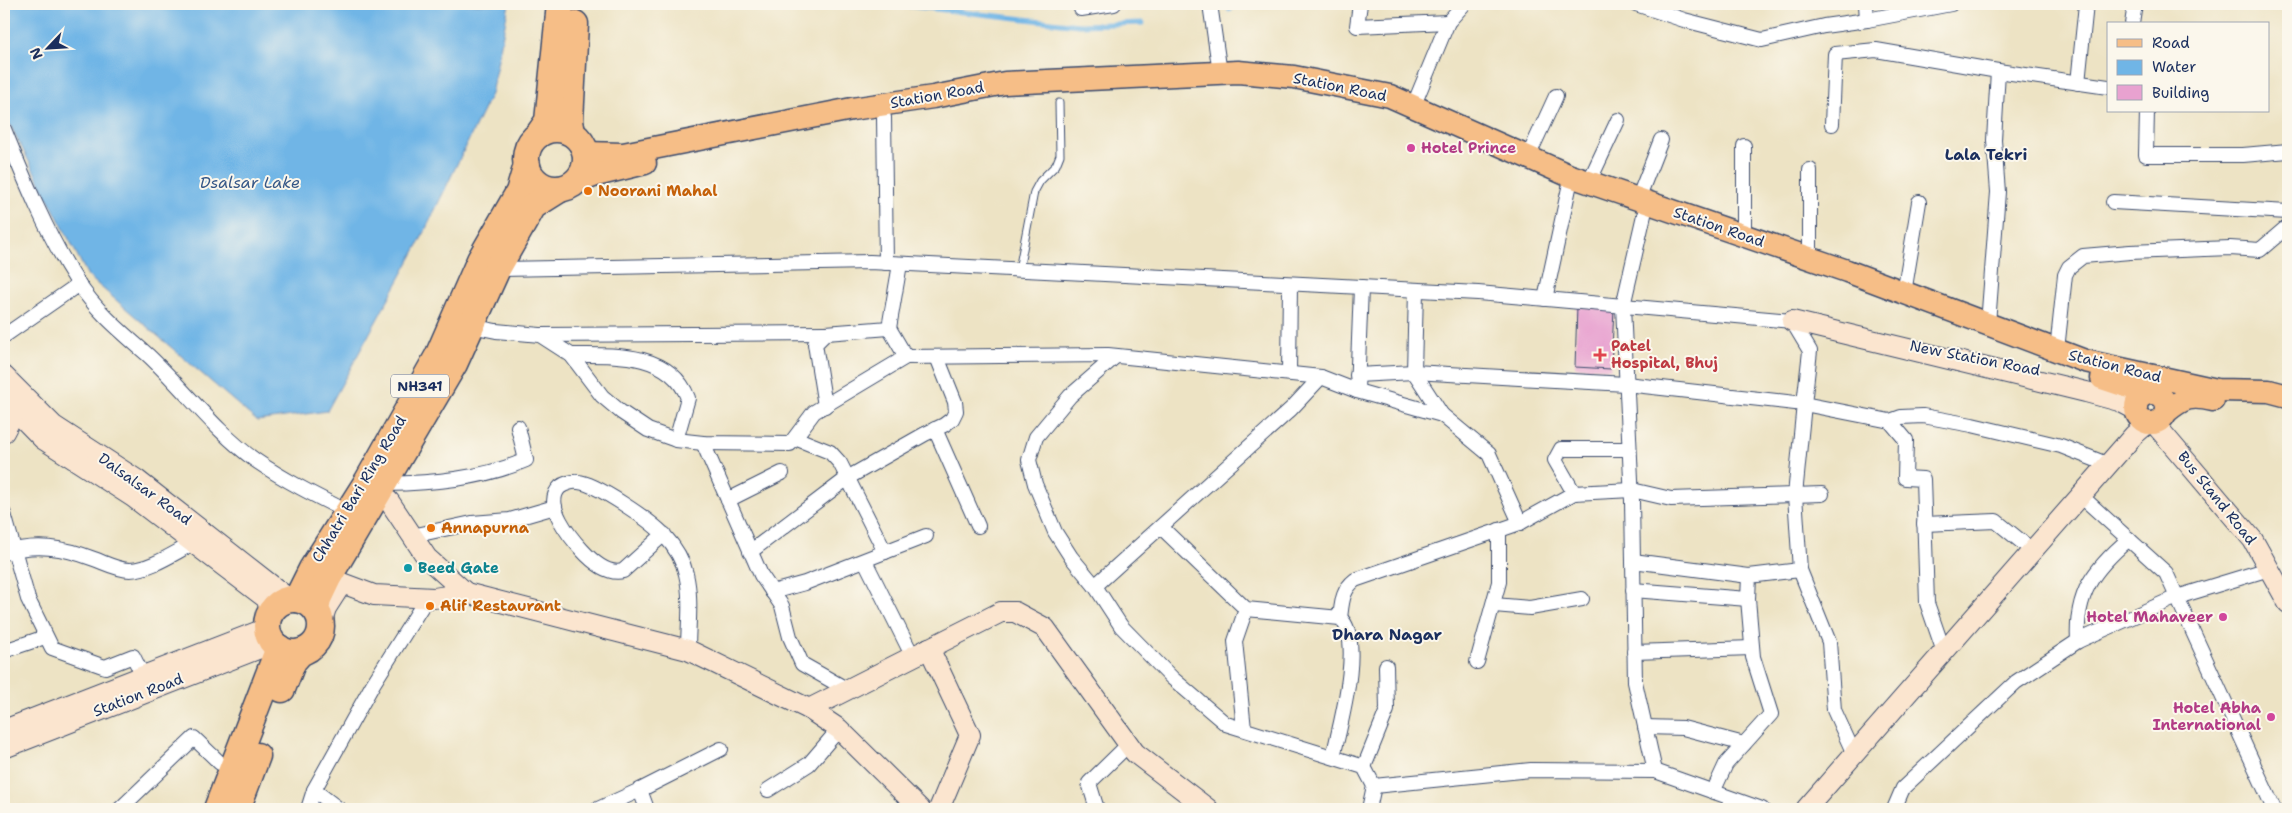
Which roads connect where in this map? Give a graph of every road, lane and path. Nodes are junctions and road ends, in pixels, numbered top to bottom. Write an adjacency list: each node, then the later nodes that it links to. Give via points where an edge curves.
1 (560, 4): 28 (highway, NH341, via 548,121)
2 (575, 4): 30 (highway, via 570,121)
3 (1114, 4): 12 (street)
4 (1210, 4): 17 (street)
5 (1360, 4): 14 (street, via 1357,26)
6 (1464, 4): 14 (street)
7 (1636, 4): 13 (street, via 1762,40)
8 (1866, 4): 13 (street)
9 (1951, 4): 13 (street)
10 (2086, 4): 18 (street)
11 (2134, 4): 15 (street)
12 (1081, 10)
13 (1867, 20)
14 (1448, 22): 22 (street)
15 (2132, 22)
16 (1998, 71): 18 (street); 26 (street, via 1876,50 1835,54); 57 (street, via 1994,140 1998,192)
17 (1220, 73): 22 (main road, Station Road, via 1294,77 1390,96); 30 (main road, Station Road, via 1005,83 623,154)
18 (2078, 83): 19 (street)
19 (2107, 87)
20 (1556, 96): 33 (street)
21 (1059, 103): 48 (lane, via 1060,155 1034,192)
22 (1413, 107): 33 (main road, Station Road)
23 (2147, 112): 32 (street, via 2146,155 2243,155)
24 (884, 117): 36 (main road, Station Road, via 1007,95 1237,84 1284,89 1386,108); 37 (main road, Station Road, via 626,167); 45 (street)
25 (1618, 120): 36 (street)
26 (1832, 124)
27 (4, 129): 49 (street, via 32,196)
28 (539, 134): 30 (highway, via 555,129); 34 (highway, NH341, via 528,148)
29 (1661, 140): 40 (street)
30 (579, 143): 37 (highway, via 585,170)
31 (1744, 146): 43 (street)
32 (2288, 151)
33 (1528, 157): 36 (main road, Station Road)
34 (527, 165): 37 (highway, via 535,181 551,189); 102 (highway, Chhatri Bari Ring Road / NH341, via 519,192 480,260 438,356)
35 (1810, 170): 44 (street)
36 (1579, 185): 40 (main road, Station Road); 54 (street)
37 (567, 186): 47 (highway, Chhatri Bari Ring Road / NH341, via 533,206)
38 (1919, 202): 53 (street)
39 (2113, 202): 41 (street)
40 (1641, 207): 43 (main road, Station Road); 55 (street); 81 (main road, Station Road, via 2141,391)
41 (2288, 212)
42 (2288, 226): 63 (street, via 2260,250 2083,256 2069,267 2065,275)
43 (1744, 236): 44 (main road, Station Road)
44 (1810, 259): 53 (main road, Station Road)
45 (886, 263): 46 (street); 47 (street)
46 (900, 264): 48 (street); 59 (street)
47 (497, 269): 58 (highway, Chhatri Bari Ring Road / NH341)
48 (1019, 270): 50 (street)
49 (79, 284): 62 (street); 102 (street, via 112,325 254,459)
50 (1290, 284): 51 (street); 69 (street)
51 (1361, 288): 52 (street); 70 (street)
52 (1416, 290): 54 (street); 68 (street)
53 (1904, 293): 57 (main road, Station Road)
54 (1545, 299): 55 (street)
55 (1623, 306): 56 (street); 74 (street)
56 (1801, 323): 78 (street, via 1810,351); 81 (street, New Station Road, via 2086,392)
57 (1988, 324): 63 (main road, Station Road)
58 (471, 326): 61 (street); 95 (highway, Chhatri Bari Ring Road / NH341)
59 (889, 328): 60 (street); 67 (street)
60 (826, 333): 61 (street); 79 (street, via 815,344)
61 (540, 335): 64 (street)
62 (4, 336)
63 (2057, 350): 73 (main road, Station Road, via 2085,361)
64 (571, 356): 88 (street, via 602,396 621,412 648,430); 88 (street, via 620,355 645,360 670,373 688,398)
65 (937, 356): 66 (street); 67 (street); 85 (street, via 956,411 952,419)
66 (1116, 356): 69 (street); 123 (street, via 1048,420 1036,437 1029,460 1035,484 1055,532)
67 (906, 357): 79 (street)
68 (1414, 372): 70 (street); 74 (street); 82 (street)
69 (1288, 373): 72 (street)
70 (1357, 375): 75 (street)
71 (4, 376): 77 (street, Dalsalsar Road)
72 (1321, 376): 75 (street); 107 (street, via 1291,409)
73 (2185, 383): 76 (main road, Station Road, via 2217,390); 81 (main road, via 2166,387)
74 (1626, 384): 78 (street); 90 (street)
75 (1357, 391): 82 (street)
76 (2282, 392)
77 (15, 403): 86 (street); 113 (street, Dalsalsar Road, via 44,439 133,497); 135 (street, Dalsalsar Road, via 138,480)
78 (1804, 404): 83 (street); 98 (street)
79 (825, 406): 87 (street, via 814,412)
80 (2288, 406): 81 (main road, via 2268,401 2216,400 2197,396)
81 (2146, 412): 91 (street); 120 (street, Bus Stand Road, via 2253,540)
82 (1442, 415): 104 (street, via 1489,454)
83 (1890, 421): 91 (street, via 1923,416 1972,425 2061,446); 105 (street, via 1906,440 1905,478 1923,479)
84 (518, 427): 95 (street, via 526,460 501,471)
85 (935, 429): 93 (street); 106 (street)
86 (4, 432)
87 (795, 438): 89 (street, via 790,444); 93 (street, via 830,452)
88 (676, 440): 89 (street)
89 (703, 443): 100 (street)
90 (1630, 449): 94 (street); 96 (street, via 1562,449 1555,460)
91 (2109, 465): 99 (street)
92 (782, 473): 100 (street)
93 (849, 477): 116 (street); 117 (street)
94 (1632, 490): 96 (street); 98 (street, via 1671,499); 119 (street)
95 (387, 492): 110 (street); 135 (highway, Chhatri Bari Ring Road / NH341, via 328,578 318,599)
96 (1574, 493): 104 (street)
97 (1822, 494): 98 (street)
98 (1795, 495): 121 (street)
99 (2081, 496): 112 (street); 115 (street)
100 (728, 500): 116 (street)
101 (555, 507): 109 (street, via 556,492 561,486 578,482 596,487); 109 (street, via 570,537 585,553 616,573 623,571); 110 (street, via 510,520)
102 (348, 512): 135 (highway, Chhatri Bari Ring Road / NH341, via 312,569)
103 (5, 522): 114 (street)
104 (1520, 523): 108 (street)
105 (1924, 524): 115 (street, via 1996,521); 142 (street, via 1927,603)
106 (978, 526)
107 (1161, 527): 123 (street); 133 (street)
108 (1498, 530): 132 (street, via 1499,582); 134 (street, via 1355,580 1344,594)
109 (664, 534): 139 (street, via 676,550 686,574)
110 (412, 536): 126 (street, via 427,558)
111 (926, 536): 117 (street)
112 (2129, 540): 127 (street, via 2166,573); 137 (street, via 2107,558 2080,600)
113 (194, 543): 114 (street, via 157,562 130,570 58,548 39,546); 135 (street, Dalsalsar Road, via 267,599)
114 (9, 551): 136 (street)
115 (2033, 551): 142 (street)
116 (750, 552): 125 (street)
117 (885, 552): 118 (street)
118 (865, 561): 125 (street); 143 (street)
119 (1633, 561): 122 (street); 124 (street)
120 (2269, 569): 127 (street); 131 (street, Bus Stand Road)
121 (1800, 570): 122 (street); 157 (street, via 1829,642 1834,710)
122 (1749, 576): 129 (street)
123 (1095, 586): 152 (street, via 1121,626 1172,678 1226,724)
124 (1634, 590): 129 (street); 141 (street)
125 (772, 592): 147 (street, via 782,606 790,637 802,664)
126 (466, 593): 128 (street); 139 (street)
127 (2177, 597): 137 (street); 182 (street)
128 (427, 598): 135 (street, via 374,595 342,583 326,608); 163 (street, via 373,684)
129 (1748, 599): 138 (street)
130 (1582, 600): 132 (street, via 1530,608)
131 (2288, 603)
132 (1494, 605): 144 (street)
133 (1246, 609): 134 (street); 152 (street, via 1234,641)
134 (1340, 618): 158 (street, via 1348,630 1351,652 1348,691)
135 (290, 624): 146 (street, Station Road); 155 (street, Station Road); 169 (highway, Chhatri Bari Ring Road / NH341); 170 (highway, Chhatri Bari Ring Road / NH341, via 293,661)
136 (45, 637): 140 (street); 146 (street, via 52,648 105,668 133,656)
137 (2078, 641): 181 (street, via 2016,682 1903,788)
138 (1752, 648): 141 (street); 154 (street, via 1771,714)
139 (688, 650): 148 (street)
140 (4, 651)
141 (1634, 652): 149 (street, via 1635,682)
142 (1944, 652): 157 (street)
143 (921, 653): 147 (street); 153 (street, via 1001,612 1015,612 1029,618 1045,628); 176 (street, via 970,734)
144 (1477, 662)
145 (1386, 666): 160 (street, via 1388,710)
146 (143, 676): 151 (street, Station Road)
147 (848, 690): 148 (street)
148 (809, 709): 150 (street)
149 (1645, 727): 154 (street, via 1682,728); 161 (street)
150 (839, 729): 165 (street, via 809,764); 175 (street)
151 (4, 730)
152 (1244, 730): 158 (street)
153 (1128, 744): 167 (street); 177 (street, via 1089,783)
154 (1744, 744): 166 (street, via 1726,764)
155 (4, 748)
156 (721, 749): 164 (street)
157 (1854, 754): 180 (street)
158 (1333, 757): 160 (street)
159 (220, 764): 168 (street, via 194,738)
160 (1364, 768): 162 (street)
161 (1655, 771): 162 (street, via 1532,770); 166 (street)
162 (1374, 786): 178 (street)
163 (314, 790): 171 (street); 172 (street)
164 (640, 790): 173 (street); 174 (street)
165 (768, 790)
166 (1713, 792): 179 (street)
167 (1198, 807)
168 (120, 809)
169 (217, 809)
170 (237, 809)
171 (308, 809)
172 (339, 809)
173 (598, 809)
174 (647, 809)
175 (920, 809)
176 (939, 809)
177 (1097, 809)
178 (1369, 809)
179 (1762, 809)
180 (1806, 809)
181 (1894, 809)
182 (2274, 809)

